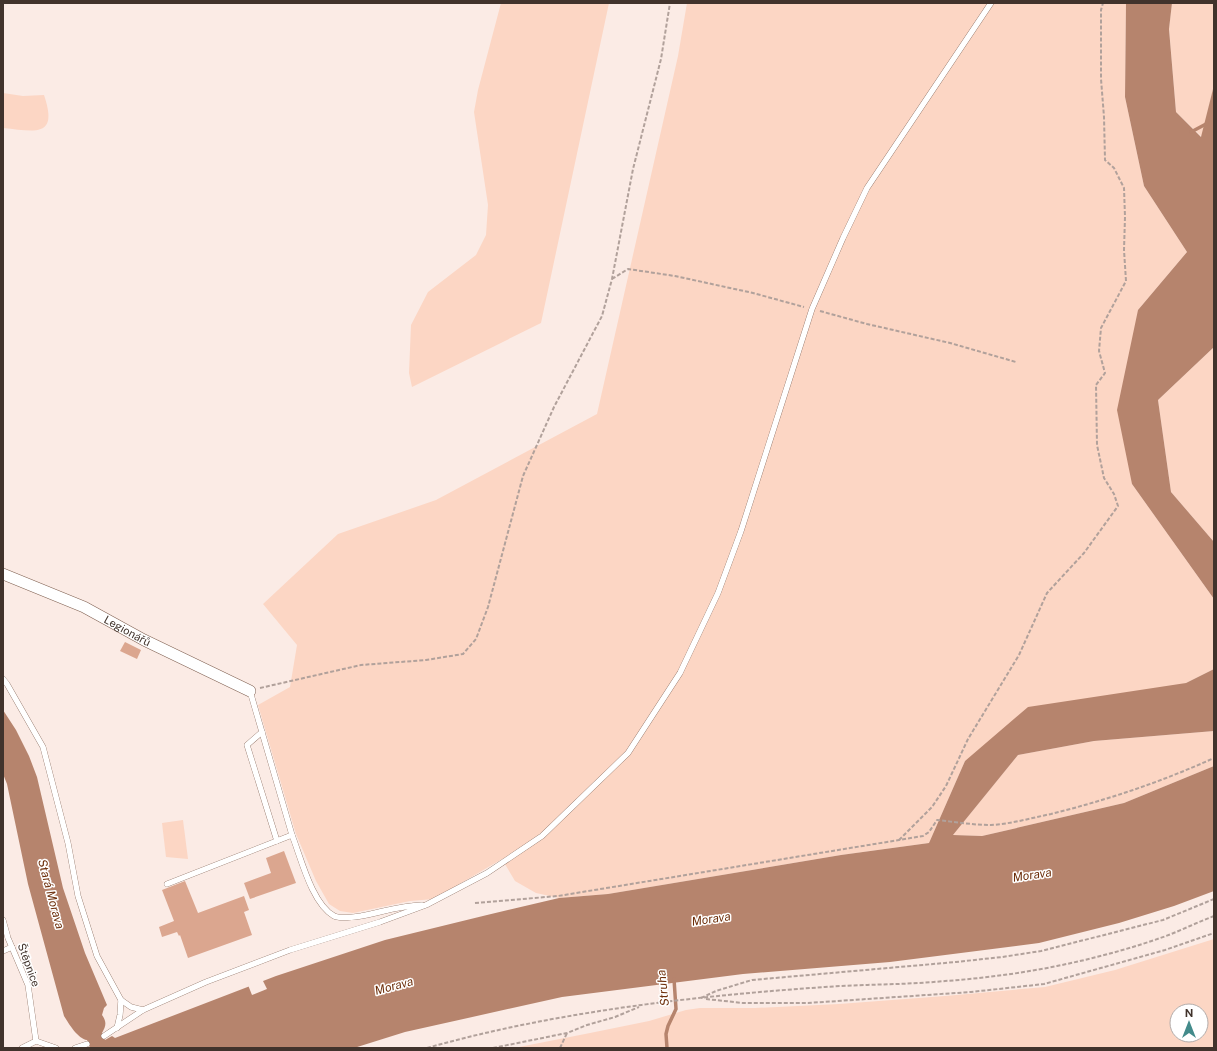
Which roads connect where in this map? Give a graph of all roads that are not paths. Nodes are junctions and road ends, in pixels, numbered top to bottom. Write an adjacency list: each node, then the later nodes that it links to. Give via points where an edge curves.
1 (991, 3): 9 (lane, via 867,188 843,238 812,309 741,531 718,593 680,673 628,753 542,836 487,873)
2 (3, 574): 4 (street, Legionářů, via 84,607 144,640)
3 (3, 679): 13 (lane, via 44,747 68,843 78,896 97,956)
4 (250, 691): 5 (lane)
5 (262, 732): 6 (lane); 7 (lane, via 247,745)
6 (292, 835): 7 (lane); 9 (lane, via 313,892 324,908 335,917 361,916 399,907)
7 (277, 841): 8 (lane)
8 (167, 884)
9 (426, 905): 14 (lane, via 290,950 206,982)
10 (3, 920): 11 (lane, Štěpnice)
11 (12, 947): 12 (lane); 17 (lane, Štěpnice, via 28,985)
12 (3, 951)
13 (121, 1000): 14 (lane, via 131,1007); 15 (lane)
14 (143, 1010): 15 (lane)
15 (117, 1028): 16 (lane)
16 (104, 1036)
17 (36, 1041): 19 (lane); 20 (lane)
18 (87, 1044): 21 (lane)
19 (22, 1048)
20 (56, 1048)
21 (75, 1048)

